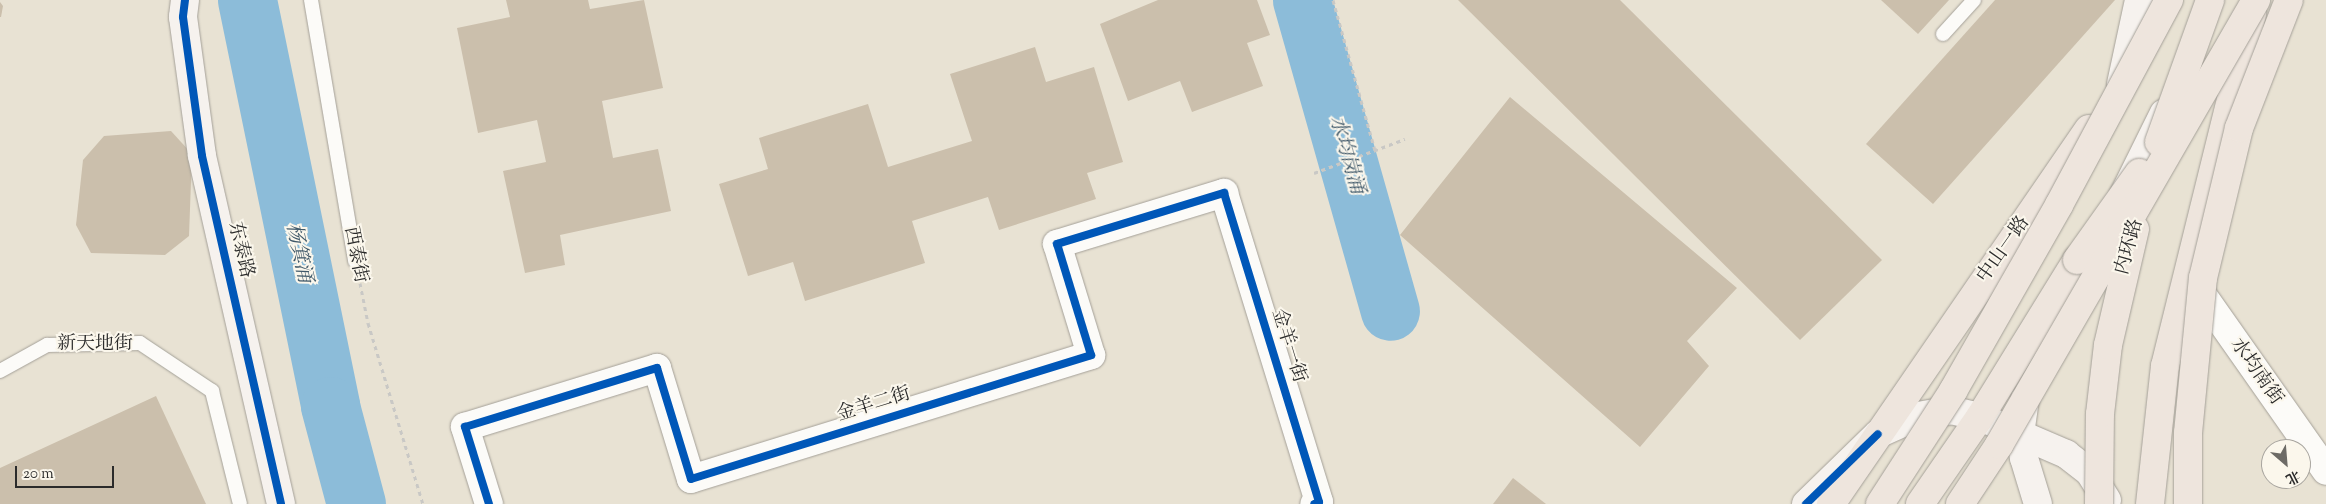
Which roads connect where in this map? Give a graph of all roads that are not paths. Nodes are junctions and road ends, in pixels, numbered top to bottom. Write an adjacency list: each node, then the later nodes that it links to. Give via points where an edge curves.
1 (185, 0): 22 (main road, 东泰路, via 183,17 202,156)
2 (311, 0): 14 (lane, 西泰街)
3 (1974, 0): 11 (lane)
4 (2139, 0): 12 (main road)
5 (2168, 0): 27 (main road, bridge, via 1953,391)
6 (2182, 0): 12 (main road, 中山一路)
7 (2210, 0): 31 (main road, 内环路, bridge, via 2165,122 2120,282 2100,414)
8 (2214, 0): 18 (main road, via 2193,54 2036,368 2028,388)
9 (2289, 0): 34 (main road, bridge, via 2239,128 2204,278 2188,424)
10 (2257, 4): 15 (main road); 17 (main road, bridge, via 2077,260); 29 (main road, bridge, via 1999,445)
11 (1943, 34)
12 (2121, 84): 19 (main road, 中山一路)
13 (1224, 193): 23 (street, 金羊二街, via 1057,244 1091,355 691,479 657,368 465,427); 24 (street, 金羊一街, via 1319,502)
14 (355, 261)
15 (2187, 273): 20 (street, 水均南街); 33 (main road, via 2166,366)
16 (0, 371): 21 (lane, 新天地街, via 47,345 140,343 212,391)
17 (1980, 417): 18 (main road); 19 (main road, via 1950,410 1918,416); 28 (main road)
18 (2020, 433): 30 (main road); 32 (main road, via 2072,460 2090,474)
19 (1878, 434): 25 (main road); 26 (main road, 中山一路)
20 (2325, 469)
21 (240, 504)
22 (281, 504)
23 (489, 504)
24 (1314, 504)
25 (1806, 504)
26 (1831, 504)
27 (1880, 504)
28 (1920, 504)
29 (1960, 504)
30 (2038, 504)
31 (2099, 504)
32 (2110, 504)
33 (2150, 504)
34 (2188, 504)

